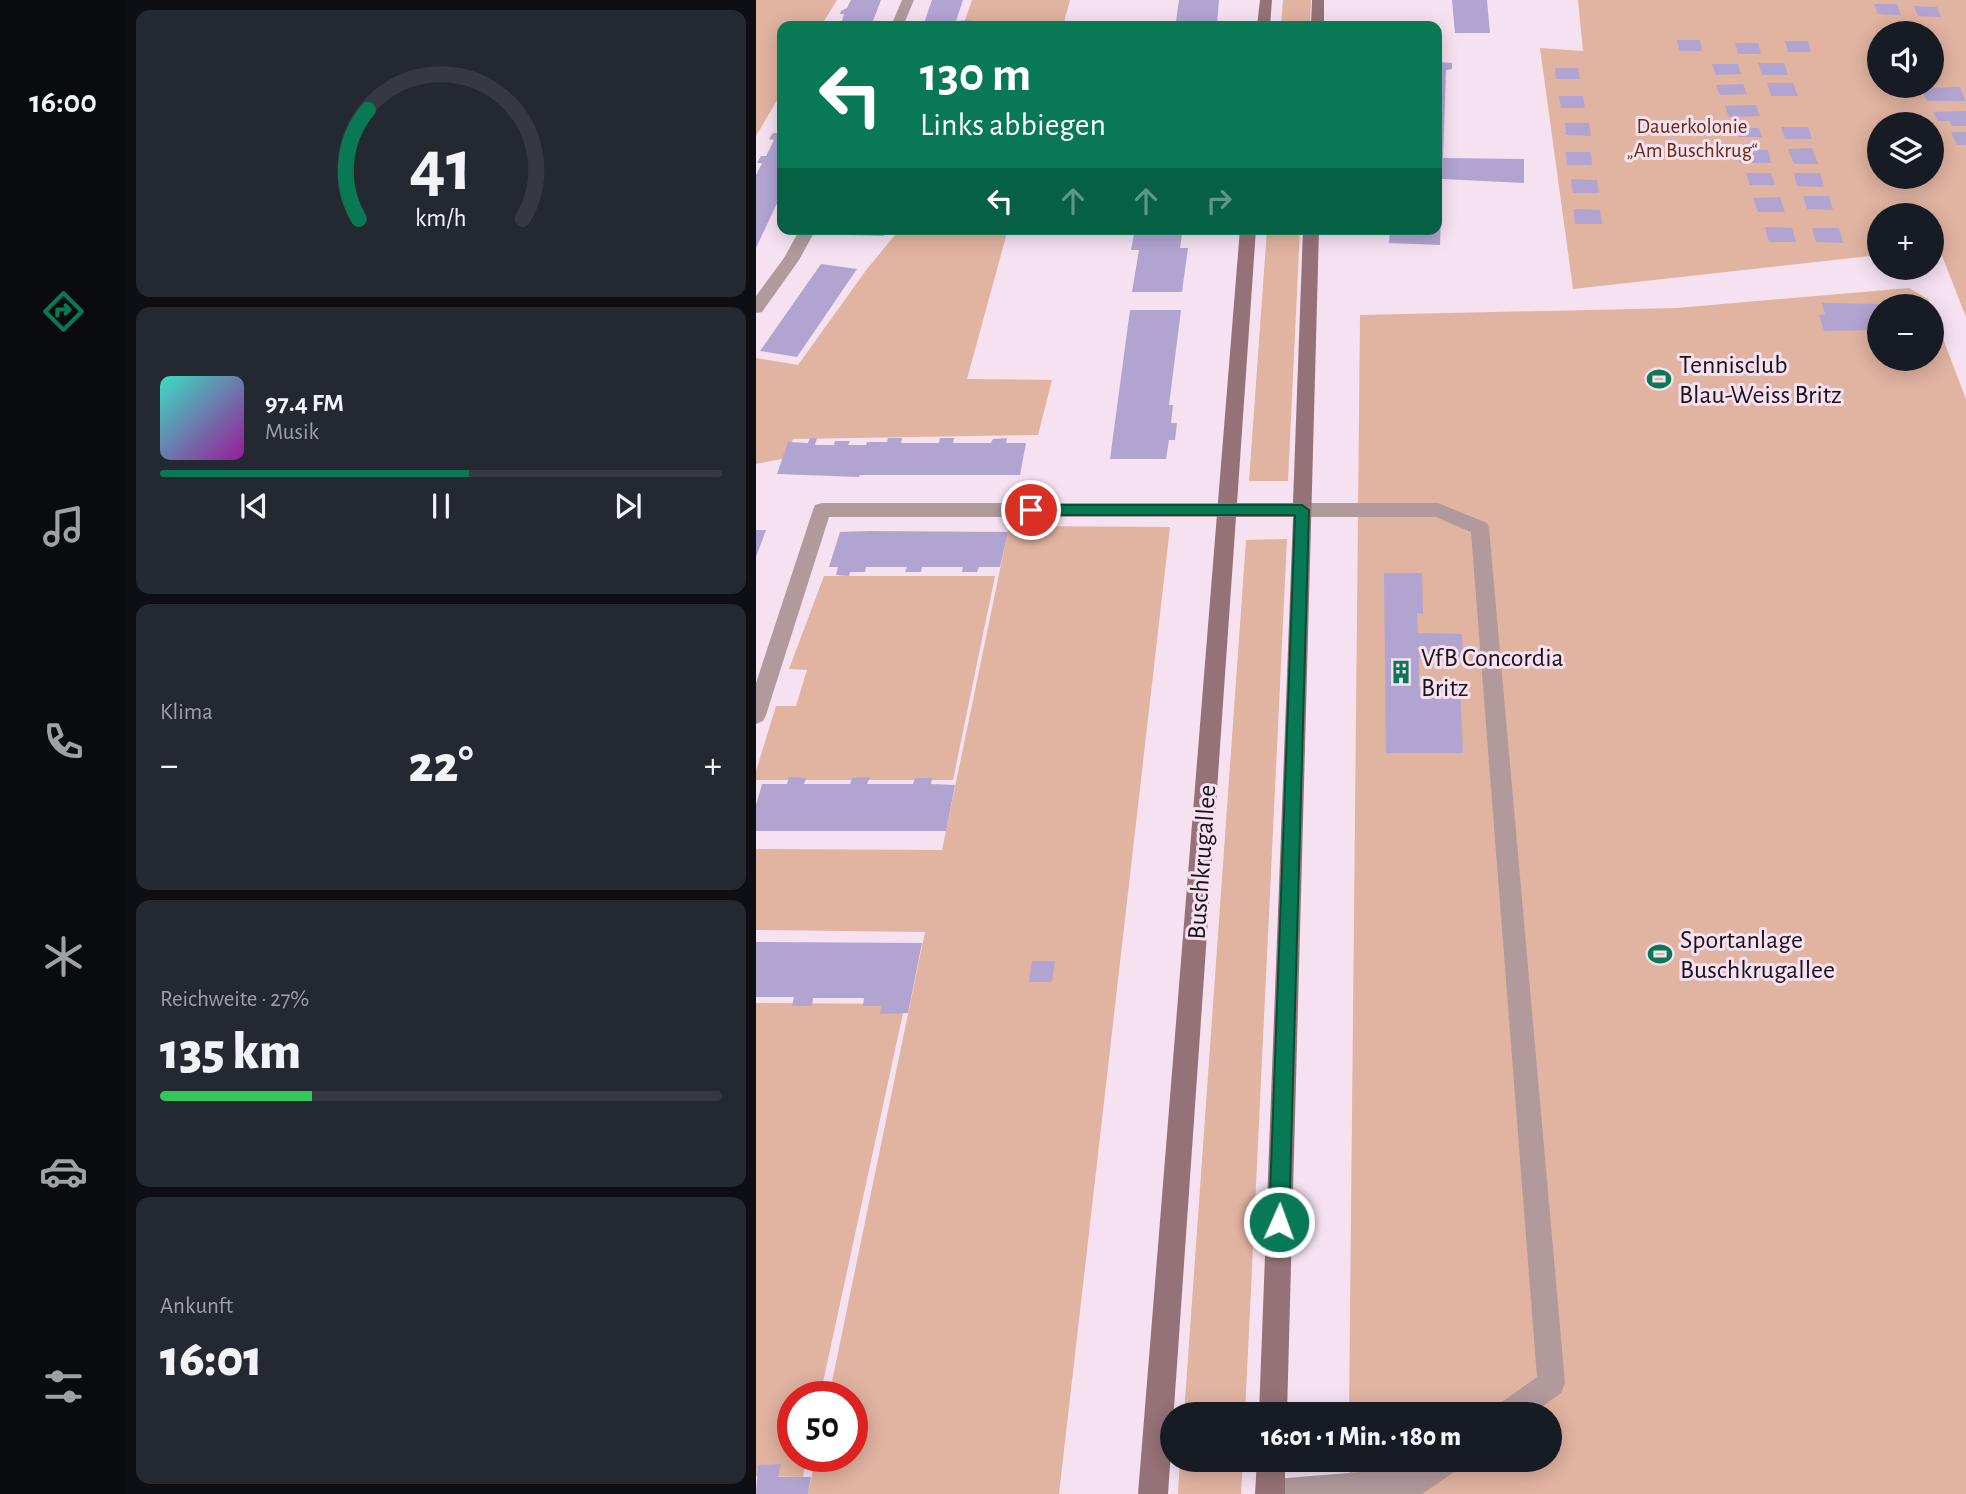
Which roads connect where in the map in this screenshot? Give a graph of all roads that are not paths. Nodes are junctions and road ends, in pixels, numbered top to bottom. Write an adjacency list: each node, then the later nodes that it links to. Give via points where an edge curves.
1 (908, 0): 4 (street)
2 (1266, 0): 5 (main road)
3 (1318, 0): 6 (main road)
4 (899, 21)
5 (1264, 21)
6 (1318, 21)
7 (805, 235): 10 (street)
8 (1248, 235): 11 (main road, Buschkrugallee)
9 (1311, 235): 12 (main road)
10 (756, 308)
11 (1227, 510): 12 (main road); 13 (street, via 822,510); 18 (main road, Buschkrugallee)
12 (1302, 510): 14 (main road); 15 (street, via 1438,510 1480,528 1551,1383)
13 (756, 715)
14 (1273, 1402)
15 (1525, 1402)
16 (1271, 1472): 19 (main road)
17 (1430, 1472): 19 (street, via 1416,1482)
18 (1153, 1494)
19 (1272, 1494)

